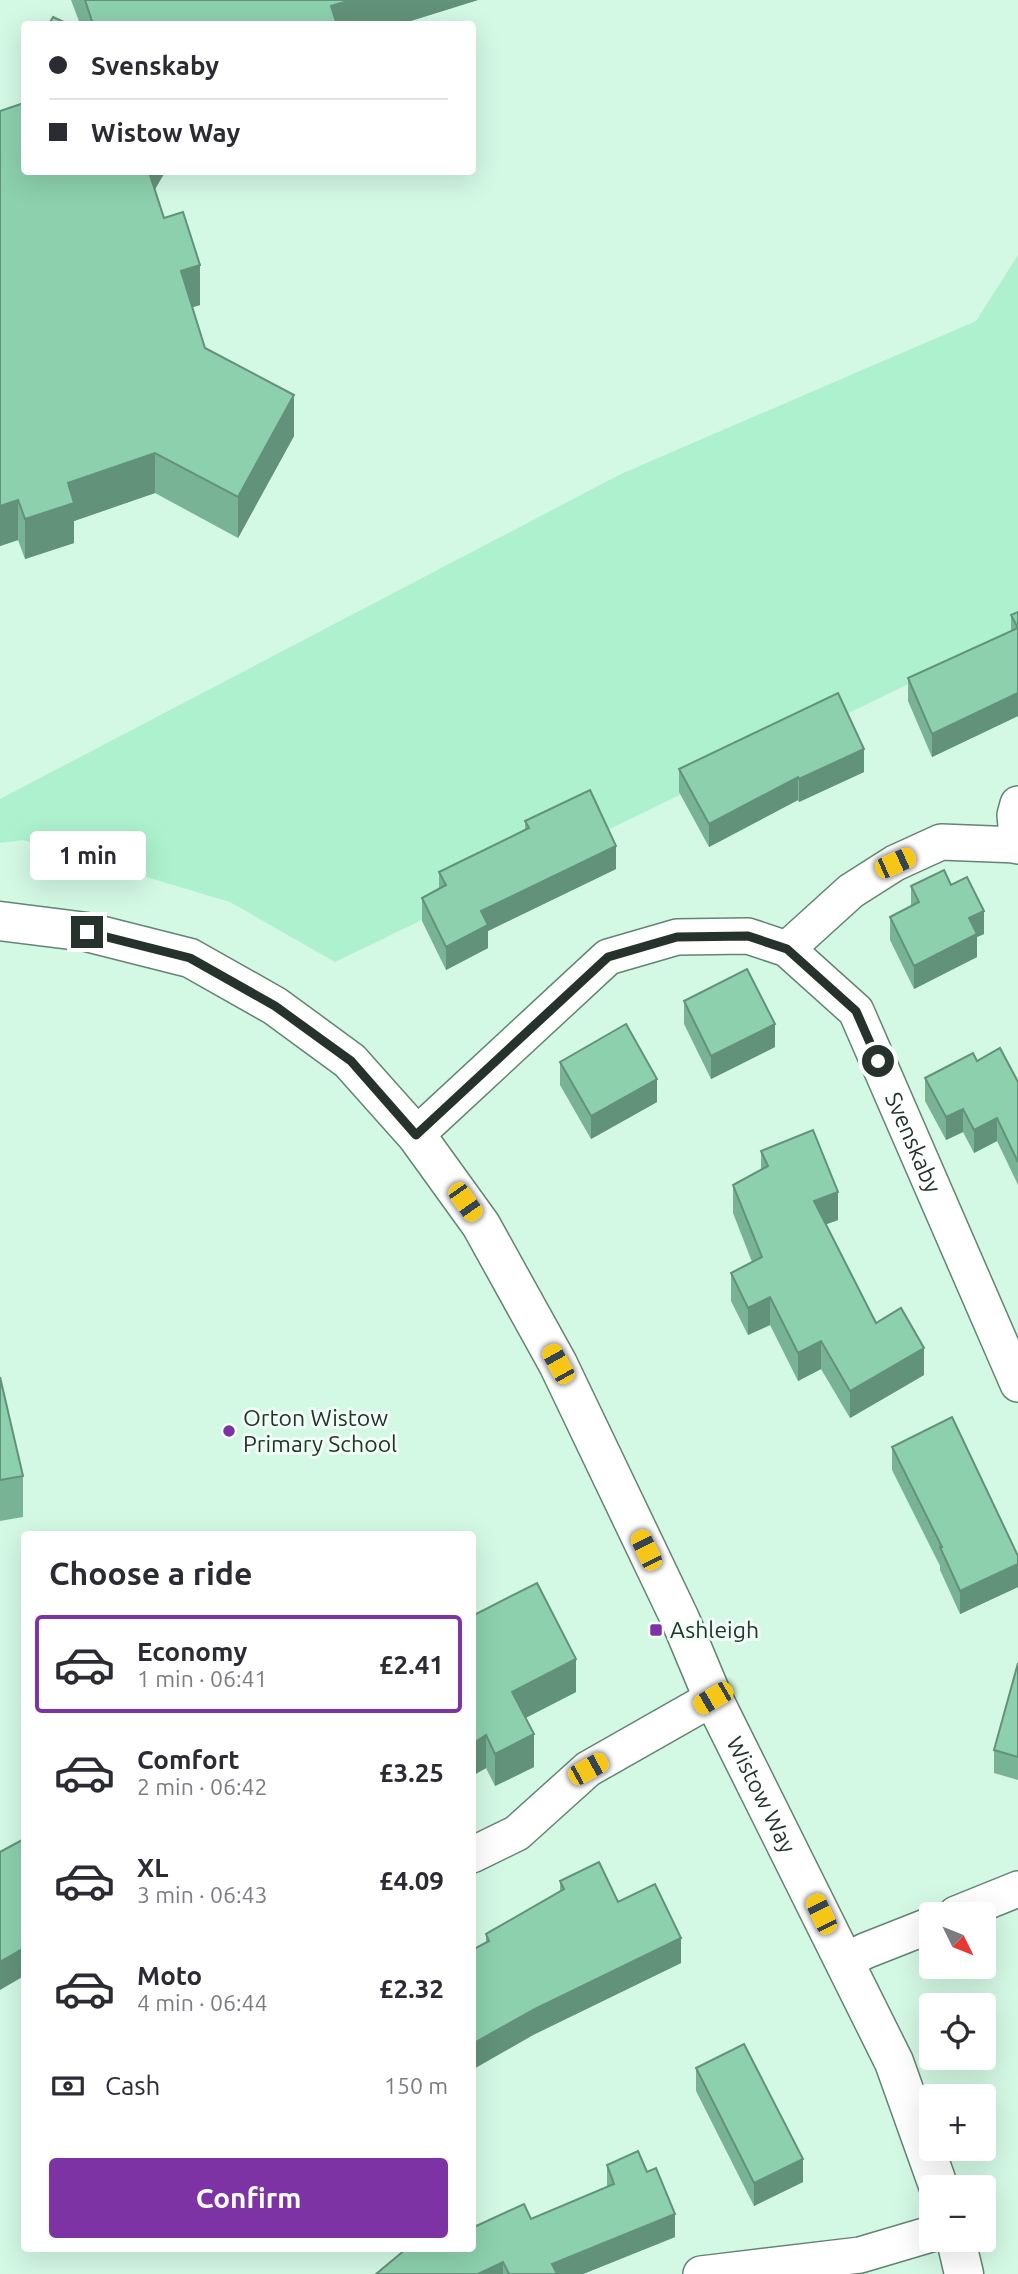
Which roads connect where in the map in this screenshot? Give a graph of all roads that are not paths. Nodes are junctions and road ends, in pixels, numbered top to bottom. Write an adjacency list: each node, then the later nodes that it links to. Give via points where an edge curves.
1 (1018, 804): 2 (street)
2 (1018, 845): 4 (street, via 941,842 895,863 851,891)
3 (0, 921): 5 (street, Wistow Way, via 87,932 190,958 275,1006 351,1061)
4 (787, 949): 5 (street, Svenskaby, via 748,936 677,937 608,957); 6 (street, Svenskaby, via 856,1011)
5 (416, 1135): 7 (street, Wistow Way, via 481,1225 558,1364)
6 (1018, 1384)
7 (713, 1698): 8 (street, via 588,1769 517,1833); 12 (street, Wistow Way)
8 (476, 1853)
9 (1018, 1889): 10 (street)
10 (986, 1902)
11 (919, 1930): 12 (street)
12 (845, 1962): 13 (street, Wistow Way, via 894,2062)
13 (934, 2175)
14 (919, 2238): 16 (street, via 860,2255)
15 (959, 2252): 17 (street)
16 (701, 2274)
17 (964, 2274)

